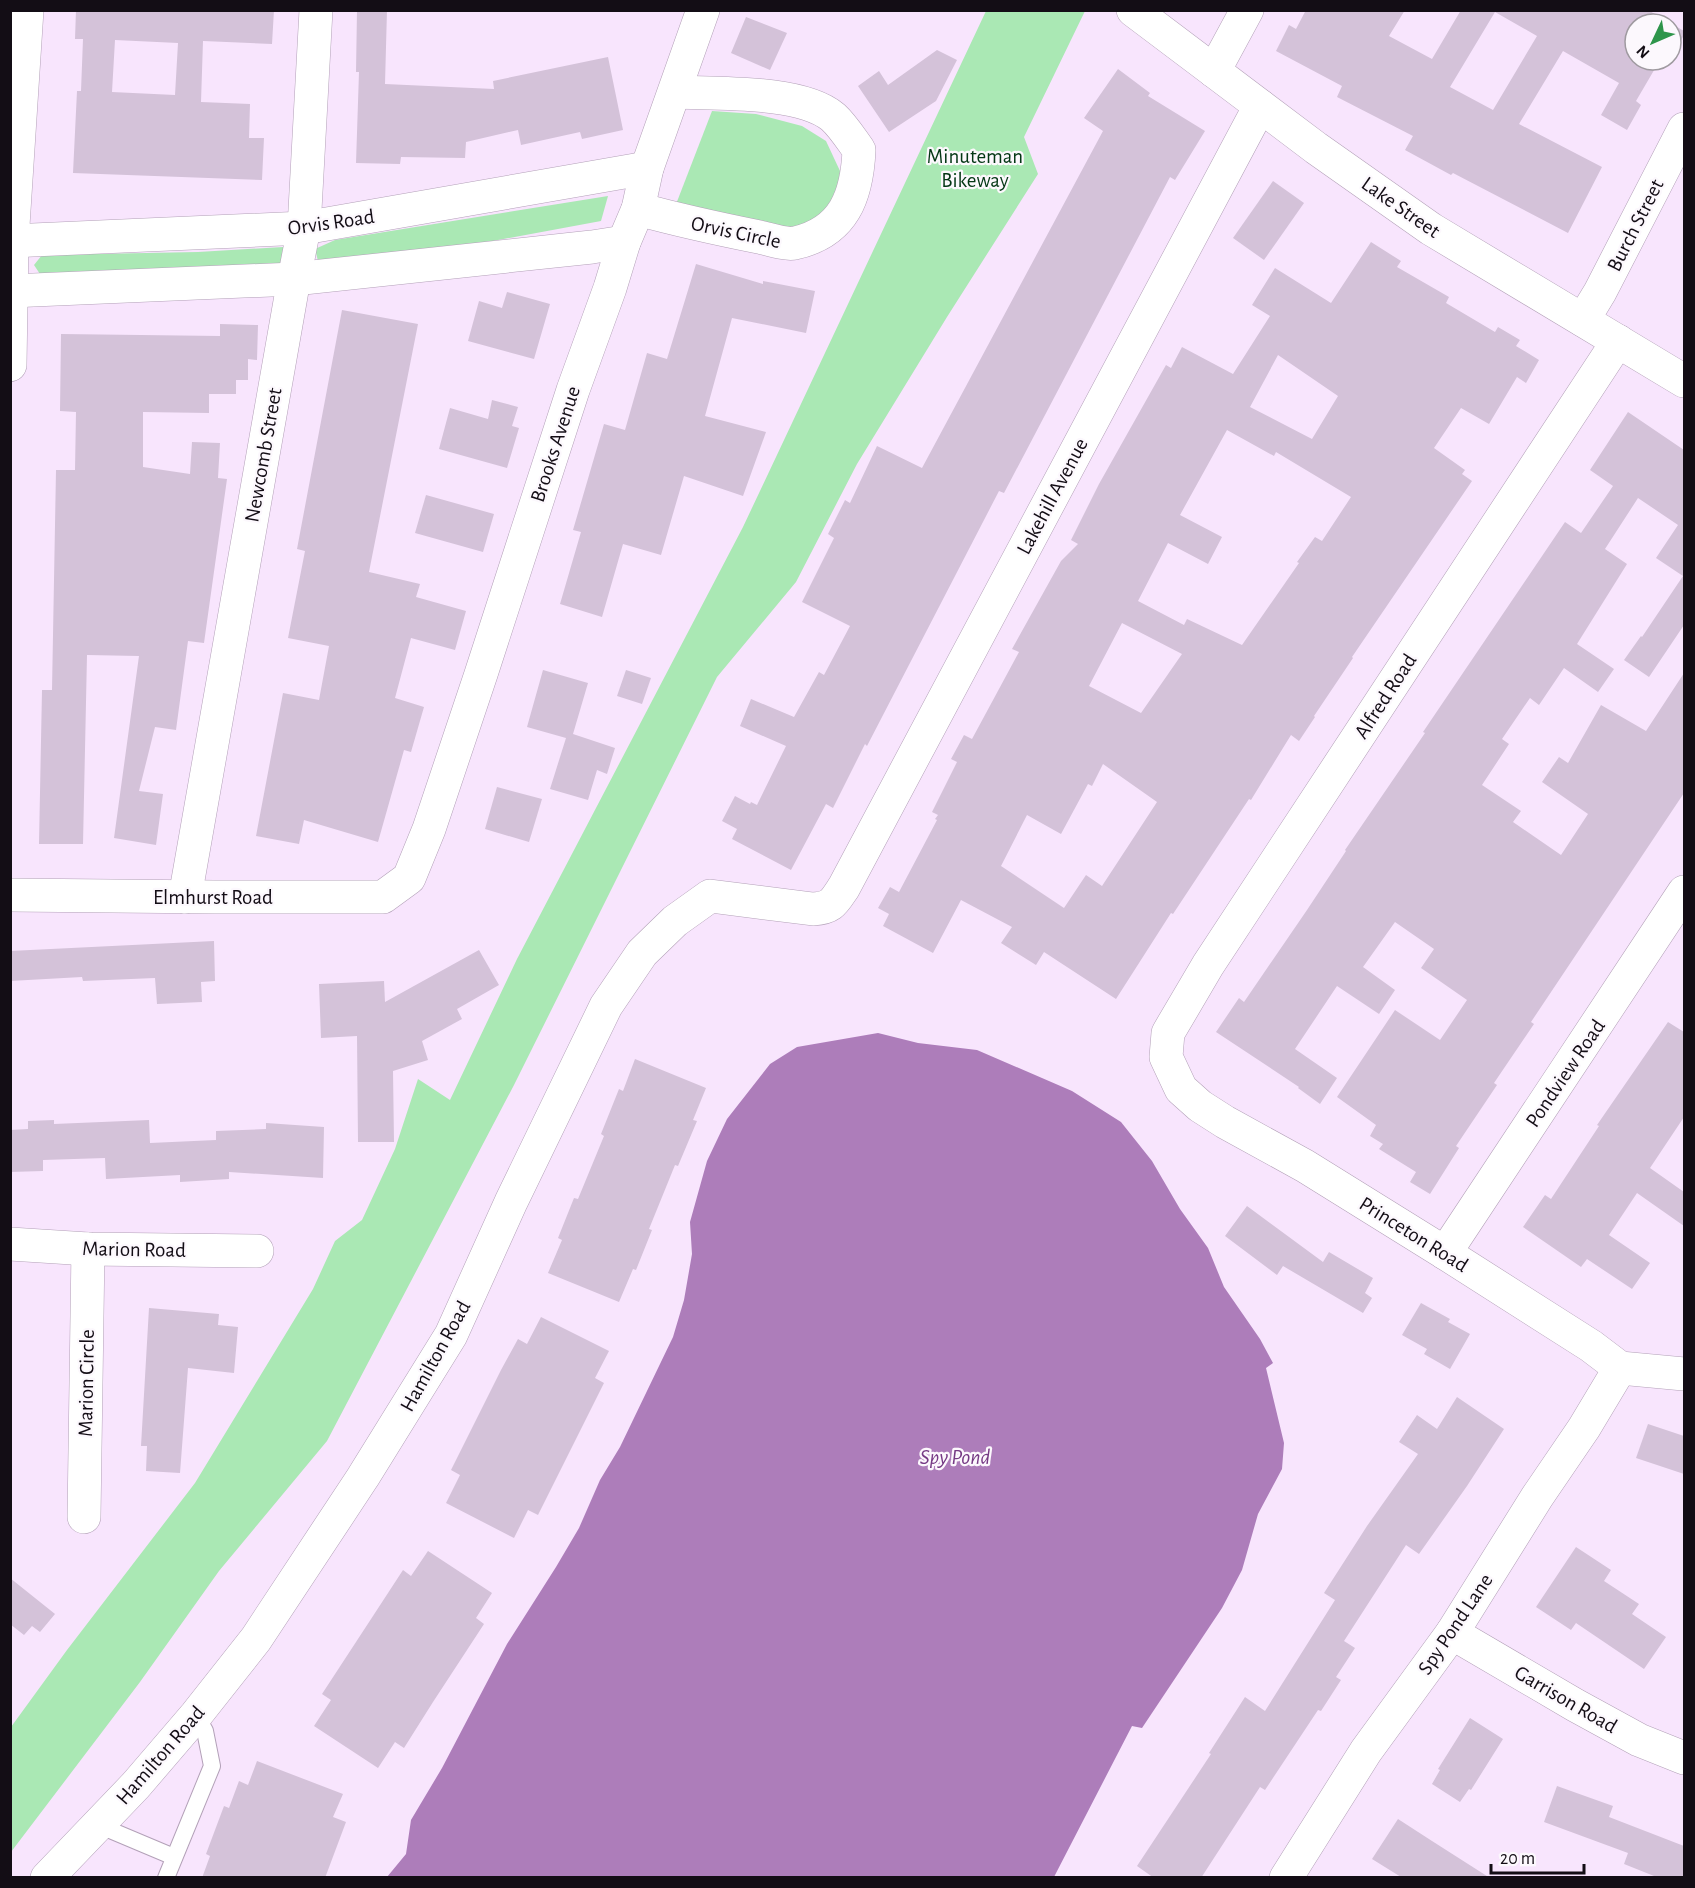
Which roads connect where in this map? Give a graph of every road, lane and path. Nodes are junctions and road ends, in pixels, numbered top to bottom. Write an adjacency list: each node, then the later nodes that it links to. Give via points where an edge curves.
1 (27, 10): 13 (street)
2 (316, 10): 12 (street, Newcomb Street)
3 (703, 10): 7 (street, Brooks Avenue)
4 (1133, 10): 6 (street, Lake Street)
5 (1247, 10): 6 (street)
6 (1214, 71): 8 (street, Lake Street)
7 (675, 92): 10 (street, Brooks Avenue); 11 (street, Orvis Circle, via 774,97 814,106 832,117 859,150 858,171 846,210 823,233 792,244)
8 (1260, 106): 17 (street, Lake Street, via 1431,229); 22 (street, Lakehill Avenue)
9 (1684, 129): 17 (street, Burch Street)
10 (647, 168): 11 (street, Brooks Avenue); 12 (street, Orvis Road)
11 (638, 209): 14 (street, Brooks Avenue)
12 (304, 228): 13 (street, Orvis Road); 15 (street, Newcomb Street)
13 (11, 241): 16 (street)
14 (624, 242): 15 (street); 21 (street, Brooks Avenue, via 485,663)
15 (294, 279): 16 (street); 25 (street, Newcomb Street)
16 (11, 291): 19 (street)
17 (1583, 320): 18 (street, Lake Street)
18 (1618, 341): 20 (street, Lake Street); 26 (street, Alfred Road, via 1208,965 1168,1033)
19 (10, 365)
20 (1684, 381)
21 (409, 878): 25 (street, Elmhurst Road, via 383,897)
22 (844, 887): 35 (street, Hamilton Road, via 825,909 710,896 675,921 642,953 606,1005 451,1335 256,1639)
23 (1684, 892): 30 (street, Pondview Road)
24 (10, 895): 25 (street, Elmhurst Road)
25 (185, 897)
26 (1166, 1057): 30 (street, Princeton Road, via 1181,1089 1200,1106)
27 (10, 1244): 28 (street, Marion Road)
28 (88, 1249): 29 (street, Marion Road); 33 (street, Marion Circle)
29 (257, 1251)
30 (1445, 1253): 31 (street, Princeton Road)
31 (1620, 1368): 32 (street); 34 (street, Spy Pond Lane)
32 (1684, 1374)
33 (84, 1517)
34 (1452, 1634): 36 (street, Garrison Road, via 1639,1740); 41 (street, Spy Pond Lane, via 1366,1751)
35 (196, 1715): 37 (street, Hamilton Road); 38 (lane, via 205,1731 212,1766)
36 (1684, 1758)
37 (98, 1825): 38 (lane); 39 (street, Hamilton Road)
38 (174, 1857): 40 (lane)
39 (47, 1878)
40 (166, 1878)
41 (1286, 1878)

